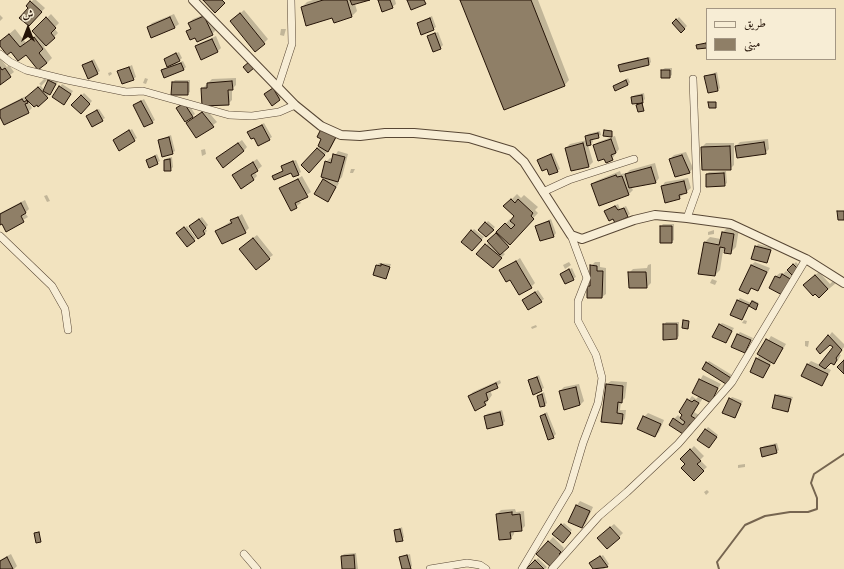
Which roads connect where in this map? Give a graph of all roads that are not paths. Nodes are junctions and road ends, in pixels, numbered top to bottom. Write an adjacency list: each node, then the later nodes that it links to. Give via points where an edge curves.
1 (193, 0): 5 (street)
2 (291, 0): 5 (street, via 292,44)
3 (0, 54): 6 (street, via 26,70 126,92 143,91 229,115 252,116 279,112)
4 (693, 79): 9 (street, via 697,190)
5 (278, 86): 6 (street)
6 (295, 105): 8 (street, via 321,126 341,135 414,133 469,138 512,151 524,162)
7 (634, 159): 8 (street, via 569,180)
8 (543, 192): 10 (street)
9 (687, 218): 10 (street, via 655,215 582,239); 12 (street, via 731,224)
10 (571, 235): 19 (street, via 587,278 578,301 578,320 596,355 602,378 598,403 569,490)
11 (0, 236): 14 (street, via 52,286 65,309)
12 (806, 259): 13 (street); 20 (street, via 732,382 678,444 599,516)
13 (844, 283)
14 (68, 330)
15 (244, 554): 16 (street)
16 (257, 569)
17 (430, 569): 18 (street, via 467,563 480,565)
18 (486, 569)
19 (522, 569)
20 (552, 569)

